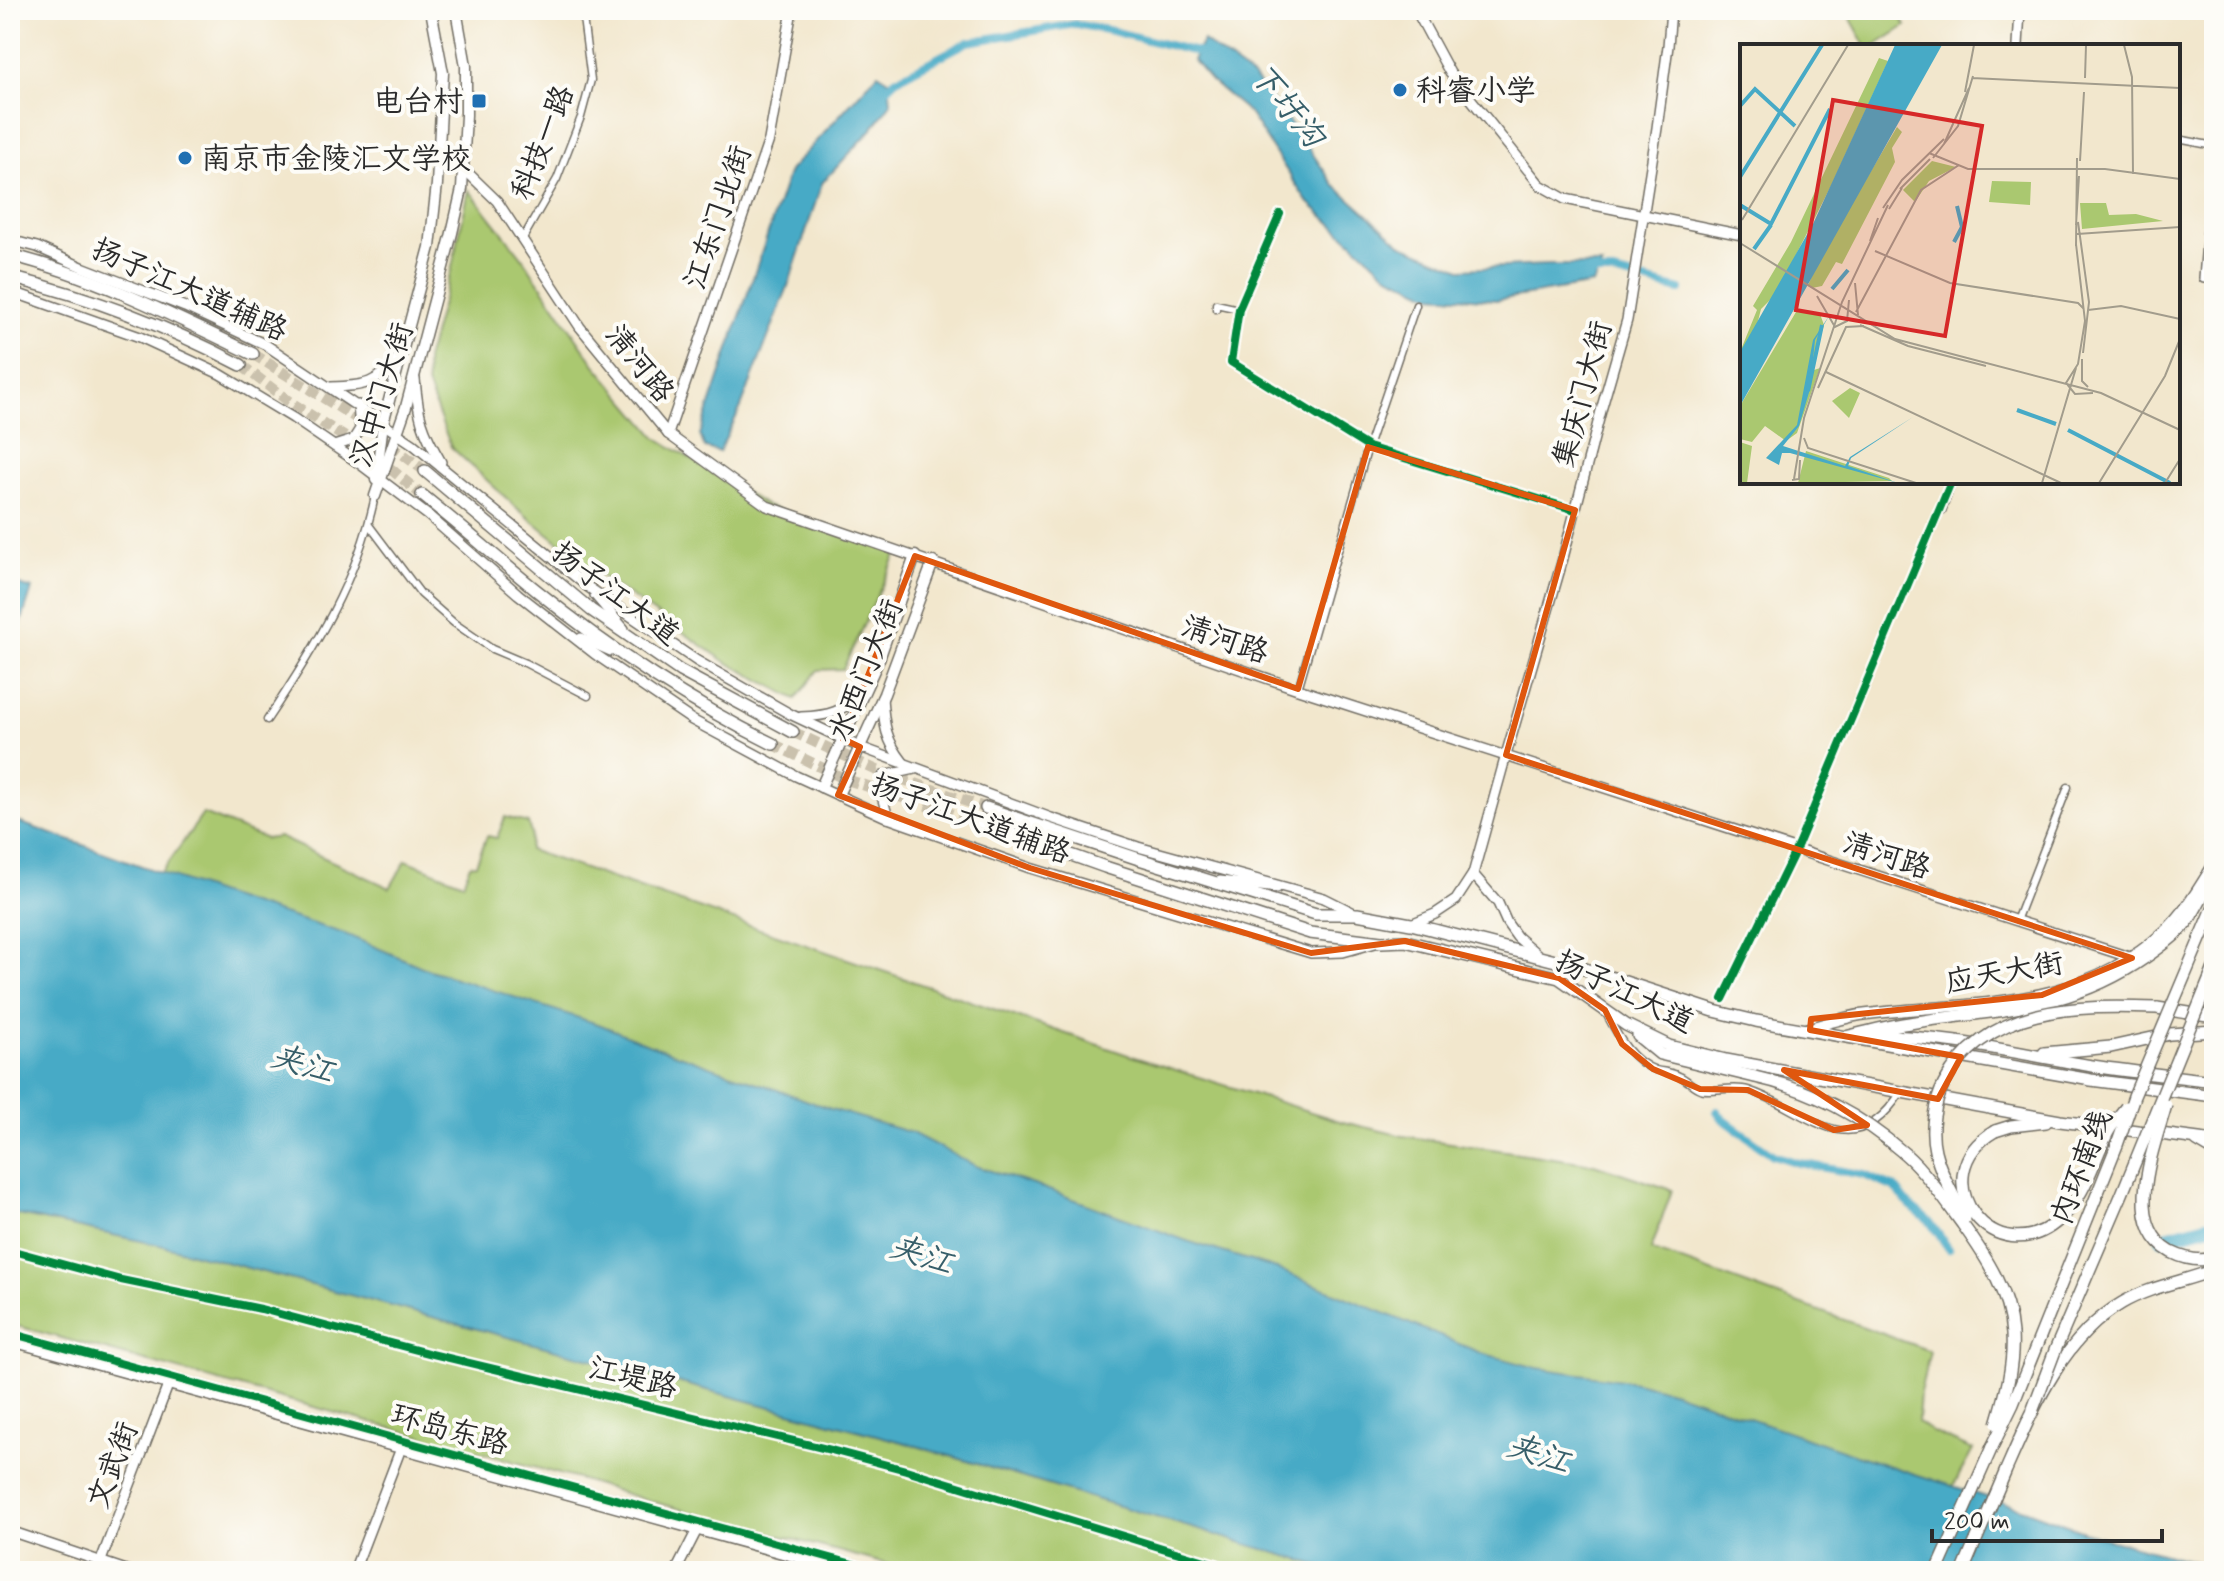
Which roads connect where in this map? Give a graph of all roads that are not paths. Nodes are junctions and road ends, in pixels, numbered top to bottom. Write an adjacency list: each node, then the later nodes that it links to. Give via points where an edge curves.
1 (431, 10): 12 (main road, 汉中门大街, via 443,73)
2 (456, 10): 13 (main road, 汉中门大街, via 466,66)
3 (582, 10): 18 (street, 科技一路, via 591,80 557,179)
4 (792, 10): 34 (main road, 江东门北街, via 769,140)
5 (1416, 10): 15 (main road, via 1450,73 1540,185 1565,199)
6 (1671, 10): 15 (main road, 集庆门大街)
7 (2020, 10): 8 (main road)
8 (2018, 44)
9 (2180, 139): 10 (street)
10 (2214, 146)
11 (2214, 158): 21 (main road)
12 (438, 167): 13 (main road); 26 (main road, 汉中门大街, via 430,247)
13 (464, 169): 18 (main road, 清河路, via 497,201); 29 (main road, 汉中门大街)
14 (1280, 214): 25 (street)
15 (1644, 216): 16 (main road); 43 (main road, 集庆门大街, via 1627,320)
16 (1740, 235)
17 (10, 240): 30 (main road, 扬子江大道辅路, via 185,307 266,345)
18 (522, 240): 34 (main road, 清河路, via 580,327)
19 (10, 255): 27 (highway, via 137,299)
20 (10, 277): 28 (highway, via 118,309)
21 (2204, 278)
22 (10, 291): 35 (main road, 扬子江大道辅路, via 140,337 220,374)
23 (1416, 305): 36 (street)
24 (1216, 309): 25 (street, via 1216,304)
25 (1239, 309): 36 (street, via 1231,362)
26 (403, 350): 30 (main road, via 388,371 362,386); 32 (main road, 汉中门大街)
27 (253, 354)
28 (241, 365)
29 (415, 373): 33 (main road, 汉中门大街); 37 (main road, via 418,411)
30 (331, 387): 31 (main road, 扬子江大道辅路)
31 (358, 405): 32 (main road, 扬子江大道辅路); 35 (main road, via 360,429 353,440)
32 (383, 423): 33 (main road, 扬子江大道辅路); 39 (main road, 汉中门大街)
33 (398, 433): 37 (main road, 扬子江大道辅路); 39 (main road, 汉中门大街)
34 (668, 434): 46 (main road, 清河路, via 767,506)
35 (334, 446): 39 (main road, 扬子江大道辅路)
36 (1368, 447): 43 (street); 53 (street)
37 (445, 469): 48 (main road, 扬子江大道辅路)
38 (425, 471): 50 (highway, 扬子江大道, via 591,610)
39 (379, 478): 42 (main road, 汉中门大街); 49 (main road, 扬子江大道辅路)
40 (1950, 484): 44 (main road)
41 (422, 495): 51 (highway, 扬子江大道)
42 (375, 496): 45 (street)
43 (1575, 510): 62 (main road, 集庆门大街)
44 (1941, 510): 70 (street)
45 (369, 525): 54 (street, via 421,594 454,623 492,649); 57 (street, via 337,604)
46 (915, 556): 47 (main road, 清河路); 52 (main road, 水西门大街)
47 (933, 562): 53 (main road, 清河路); 55 (main road, 水西门大街)
48 (588, 587): 50 (main road); 56 (main road, 扬子江大道辅路, via 697,661)
49 (567, 632): 51 (main road); 64 (main road, 扬子江大道辅路, via 692,720)
50 (635, 640): 58 (highway, 扬子江大道, via 692,678)
51 (628, 658): 60 (highway, 扬子江大道)
52 (865, 689): 56 (main road, via 848,706 823,716); 59 (main road, 水西门大街)
53 (1298, 689): 62 (main road, 清河路)
54 (588, 696)
55 (882, 698): 61 (main road, 水西门大街); 63 (main road, via 884,728 895,752)
56 (797, 717): 59 (main road, 扬子江大道辅路)
57 (267, 720)
58 (793, 732)
59 (843, 739): 61 (main road, 扬子江大道辅路); 64 (main road, 水西门大街)
60 (773, 744)
61 (860, 747): 63 (main road, 扬子江大道辅路); 66 (main road, 水西门大街)
62 (1506, 755): 70 (main road, 清河路); 73 (main road, 集庆门大街)
63 (910, 767): 68 (main road, via 883,776 880,789); 75 (main road, 扬子江大道辅路, via 1138,847)
64 (821, 787): 66 (main road, 扬子江大道辅路)
65 (2068, 787): 78 (street)
66 (838, 795): 68 (main road, 扬子江大道辅路)
67 (986, 808): 74 (highway, 扬子江大道)
68 (888, 818): 80 (main road, 扬子江大道辅路, via 1030,868 1311,953)
69 (981, 823): 80 (highway, 扬子江大道, via 1310,933)
70 (1794, 850): 78 (main road, 清河路); 84 (street)
71 (2214, 864): 82 (main road, 应天大街, via 2181,913)
72 (2214, 873): 82 (highway, via 2185,925)
73 (1473, 874): 79 (main road, via 1456,900); 81 (main road, via 1517,937)
74 (1206, 880): 75 (main road); 77 (highway, 扬子江大道, via 1316,914)
75 (1292, 889): 77 (main road, 扬子江大道辅路)
76 (2214, 906): 95 (highway, 内环南线, bridge)
77 (1357, 914): 79 (highway, 扬子江大道)
78 (2016, 921): 82 (main road, 清河路)
79 (1411, 924): 81 (highway, 扬子江大道)
80 (1381, 942): 85 (highway, 扬子江大道, via 1405,941 1559,978)
81 (1541, 958): 88 (highway, 扬子江大道, via 1714,1011)
82 (2133, 962): 88 (main road, 应天大街, via 2042,995 1857,1015); 90 (highway, via 2100,985 2058,1000)
83 (2214, 968): 92 (highway, 内环南线, bridge)
84 (1723, 999)
85 (1605, 1010): 87 (highway, 扬子江大道); 94 (street, via 1622,1044 1653,1069 1677,1074 1700,1089 1748,1090 1834,1130 1850,1131 1874,1122)
86 (2214, 1017): 101 (highway, bridge, via 2157,1008 2077,1008 2024,1019 1982,1038 1950,1071 1934,1115 1933,1135 1949,1189)
87 (1626, 1025): 94 (highway, 扬子江大道, via 1669,1046 1726,1060); 101 (highway, bridge, via 1660,1054 1806,1091 1839,1107 1907,1156)
88 (1804, 1029): 90 (highway, 扬子江大道)
89 (2212, 1030): 91 (highway, via 2111,1047)
90 (1845, 1037): 91 (highway, 扬子江大道, via 1903,1036); 96 (highway, 扬子江大道)
91 (2025, 1054): 93 (highway, 扬子江大道)
92 (2177, 1062): 102 (highway, bridge, via 2150,1160 2145,1209 2164,1248 2187,1259); 107 (highway, 内环南线, bridge)
93 (2214, 1081)
94 (1901, 1092): 97 (highway, 扬子江大道)
95 (2134, 1096): 97 (highway, bridge, via 2109,1131 2080,1195 2052,1226 2014,1238 1985,1227 1962,1185 1976,1145 2011,1126); 109 (highway, 内环南线, bridge)
96 (2214, 1096)
97 (2060, 1121): 98 (highway, 扬子江大道)
98 (2193, 1139): 99 (highway, 扬子江大道); 100 (highway)
99 (2214, 1141)
100 (2214, 1151)
101 (1983, 1253): 109 (highway, bridge, via 2005,1296 2012,1331 2013,1360)
102 (2214, 1258)
103 (2211, 1273): 107 (highway, bridge, via 2141,1294 2094,1323)
104 (10, 1333): 106 (main road, 环岛东路)
105 (10, 1341): 106 (main road, 环岛东路)
106 (170, 1381): 108 (main road, 环岛东路); 112 (main road, 文武街)
107 (2033, 1409): 119 (highway)
108 (402, 1445): 110 (main road, 环岛东路); 114 (main road)
109 (1992, 1447): 118 (highway)
110 (699, 1526): 115 (main road); 116 (main road, 环岛东路); 117 (main road, 环岛东路)
111 (10, 1531): 112 (main road)
112 (99, 1566): 113 (main road)
113 (129, 1571)
114 (354, 1571)
115 (676, 1571)
116 (846, 1571)
117 (878, 1571)
118 (1937, 1571)
119 (1963, 1571)

